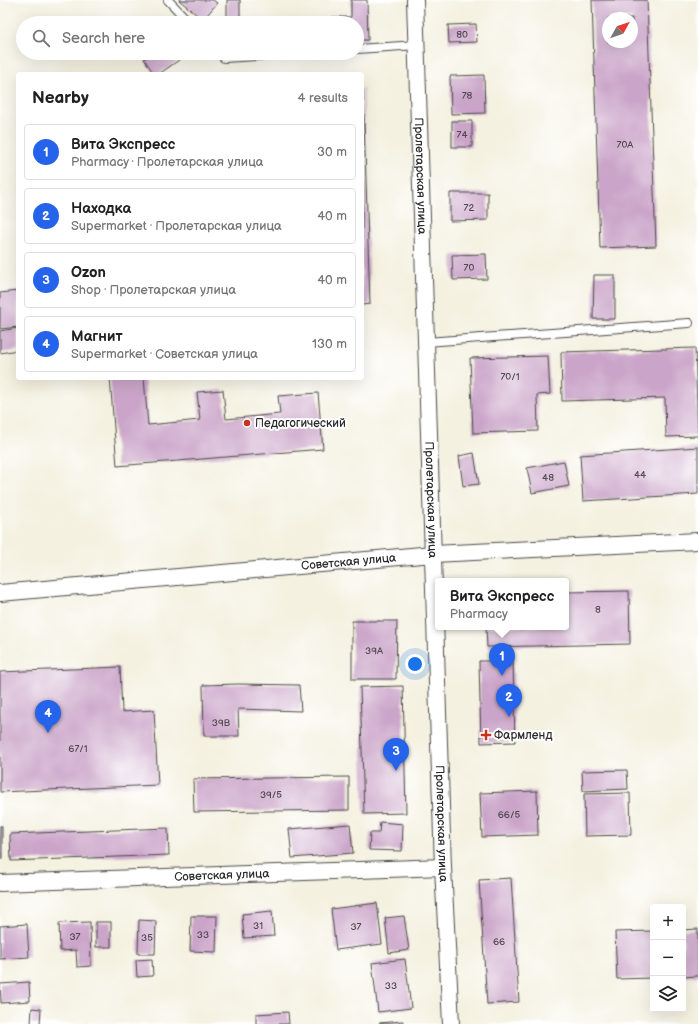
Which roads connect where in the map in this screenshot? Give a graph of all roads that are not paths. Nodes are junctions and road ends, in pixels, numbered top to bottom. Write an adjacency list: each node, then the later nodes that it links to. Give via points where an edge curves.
1 (168, 0): 3 (lane)
2 (415, 0): 4 (street, Пролетарская улица)
3 (183, 16)
4 (417, 45): 5 (lane); 7 (street, Пролетарская улица)
5 (364, 49)
6 (690, 323): 7 (lane)
7 (426, 342): 9 (street, Пролетарская улица)
8 (698, 541): 9 (street, Советская улица)
9 (433, 554): 10 (street, Советская улица); 11 (street, Пролетарская улица)
10 (0, 593)
11 (435, 617)
12 (435, 630): 13 (street, Пролетарская улица)
13 (443, 867): 14 (street, Советская улица); 15 (street, Пролетарская улица)
14 (0, 883)
15 (451, 1024)

